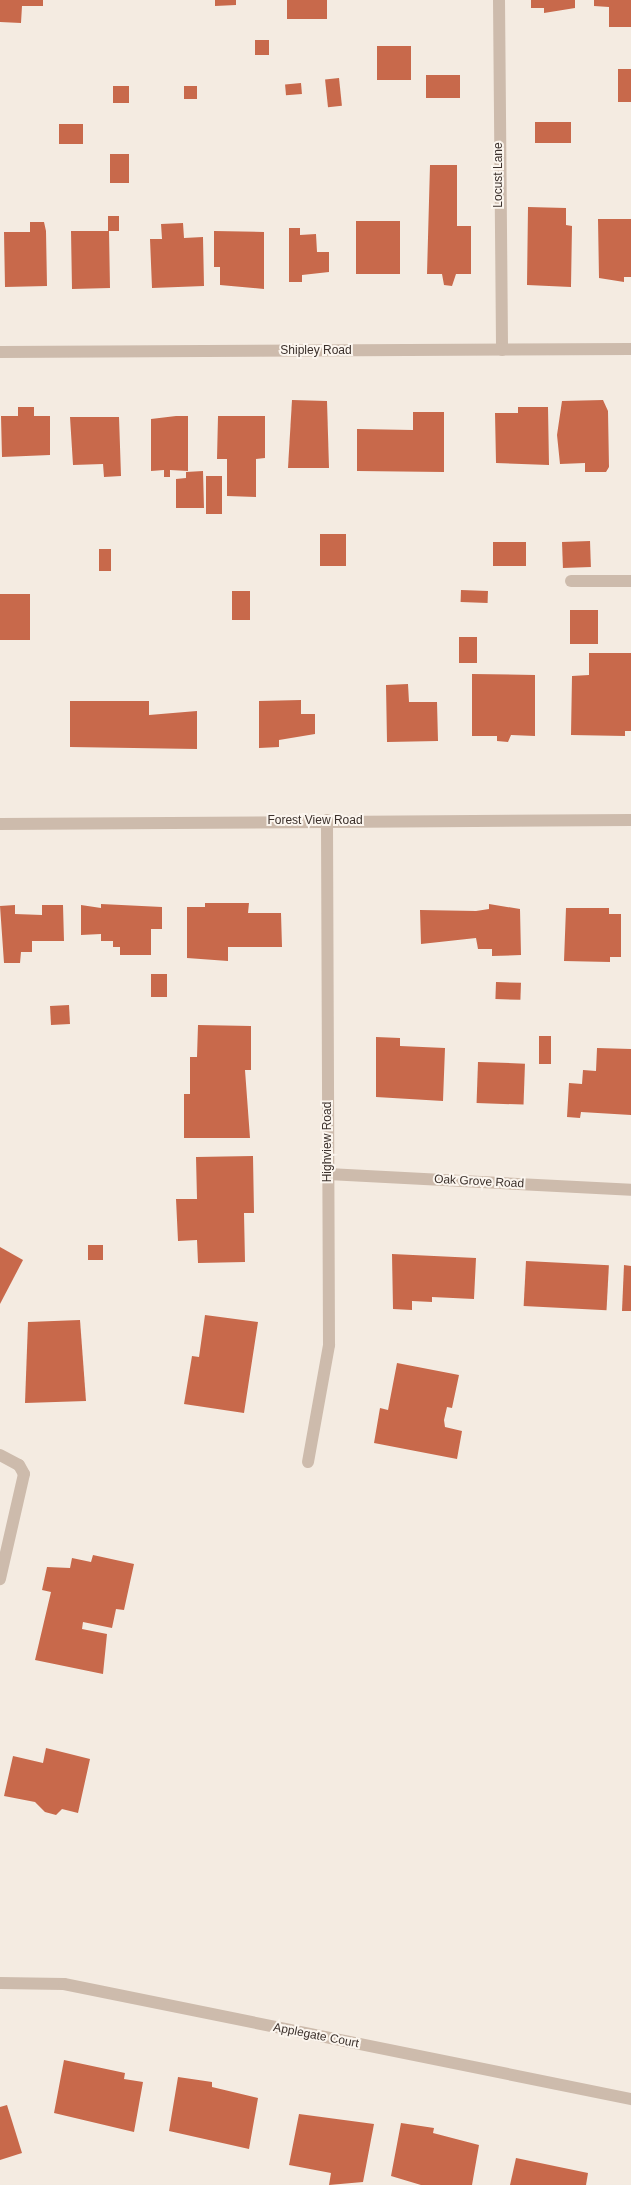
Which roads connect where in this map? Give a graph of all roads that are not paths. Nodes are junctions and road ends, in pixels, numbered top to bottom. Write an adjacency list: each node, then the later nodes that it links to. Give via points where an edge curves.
1 (499, 0): 3 (street, Locust Lane)
2 (631, 349): 3 (street, Shipley Road)
3 (502, 350): 4 (street, Shipley Road)
4 (0, 352)
5 (571, 581): 6 (street)
6 (631, 581)
7 (327, 820): 8 (street, Forest View Road); 9 (street, Forest View Road); 10 (street, Highview Road)
8 (631, 820)
9 (0, 824)
10 (328, 1174): 11 (street, Oak Grove Road); 13 (street, Highview Road, via 329,1345)
11 (631, 1190)
12 (0, 1455): 14 (street, via 19,1465 24,1474)
13 (308, 1462)
14 (0, 1579)
15 (0, 1983): 16 (street, Applegate Court, via 64,1984)
16 (631, 2100)

